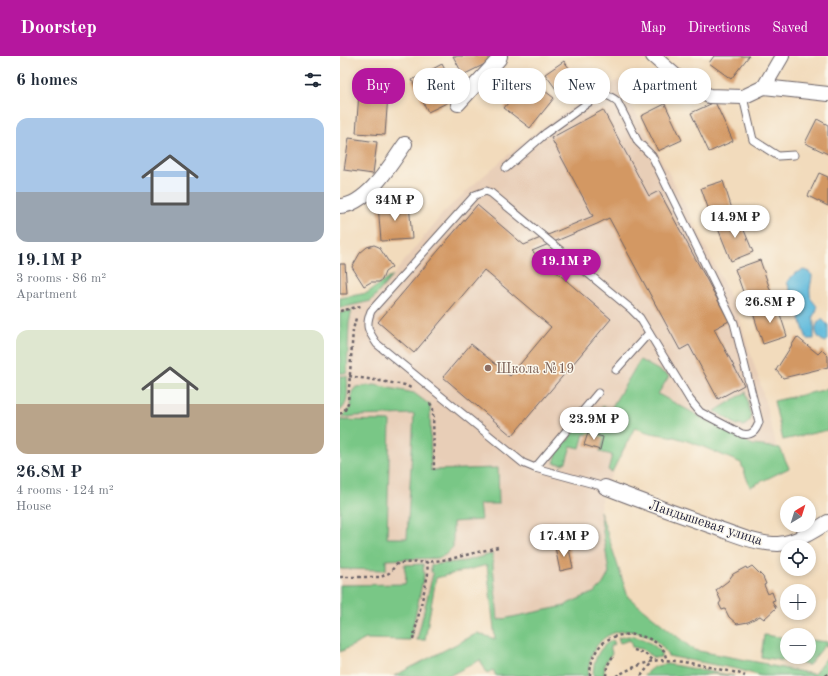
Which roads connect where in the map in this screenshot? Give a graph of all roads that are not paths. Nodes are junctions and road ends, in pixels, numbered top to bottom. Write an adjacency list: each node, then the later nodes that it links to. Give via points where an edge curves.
1 (500, 56): 5 (street)
2 (652, 56): 7 (street, via 677,77 709,96)
3 (782, 56): 4 (street)
4 (764, 87): 6 (street); 7 (street)
5 (470, 91)
6 (828, 94)
7 (743, 97): 9 (lane, via 753,140 778,156)
8 (405, 144): 11 (street, via 387,171 365,195 347,206)
9 (794, 154)
10 (506, 168): 12 (lane, via 596,97 604,94 617,101 638,142 652,156 734,323 759,422 753,433 742,434 700,412)
11 (340, 206)
12 (649, 333): 13 (lane); 15 (lane, via 631,309 486,191 475,195 371,311 367,321 369,334 376,344 523,463)
13 (616, 370)
14 (598, 393): 15 (lane)
15 (535, 468): 16 (lane)
16 (605, 487): 17 (street, Ландышевая улица, via 759,542 779,544 793,540)
17 (828, 522)

